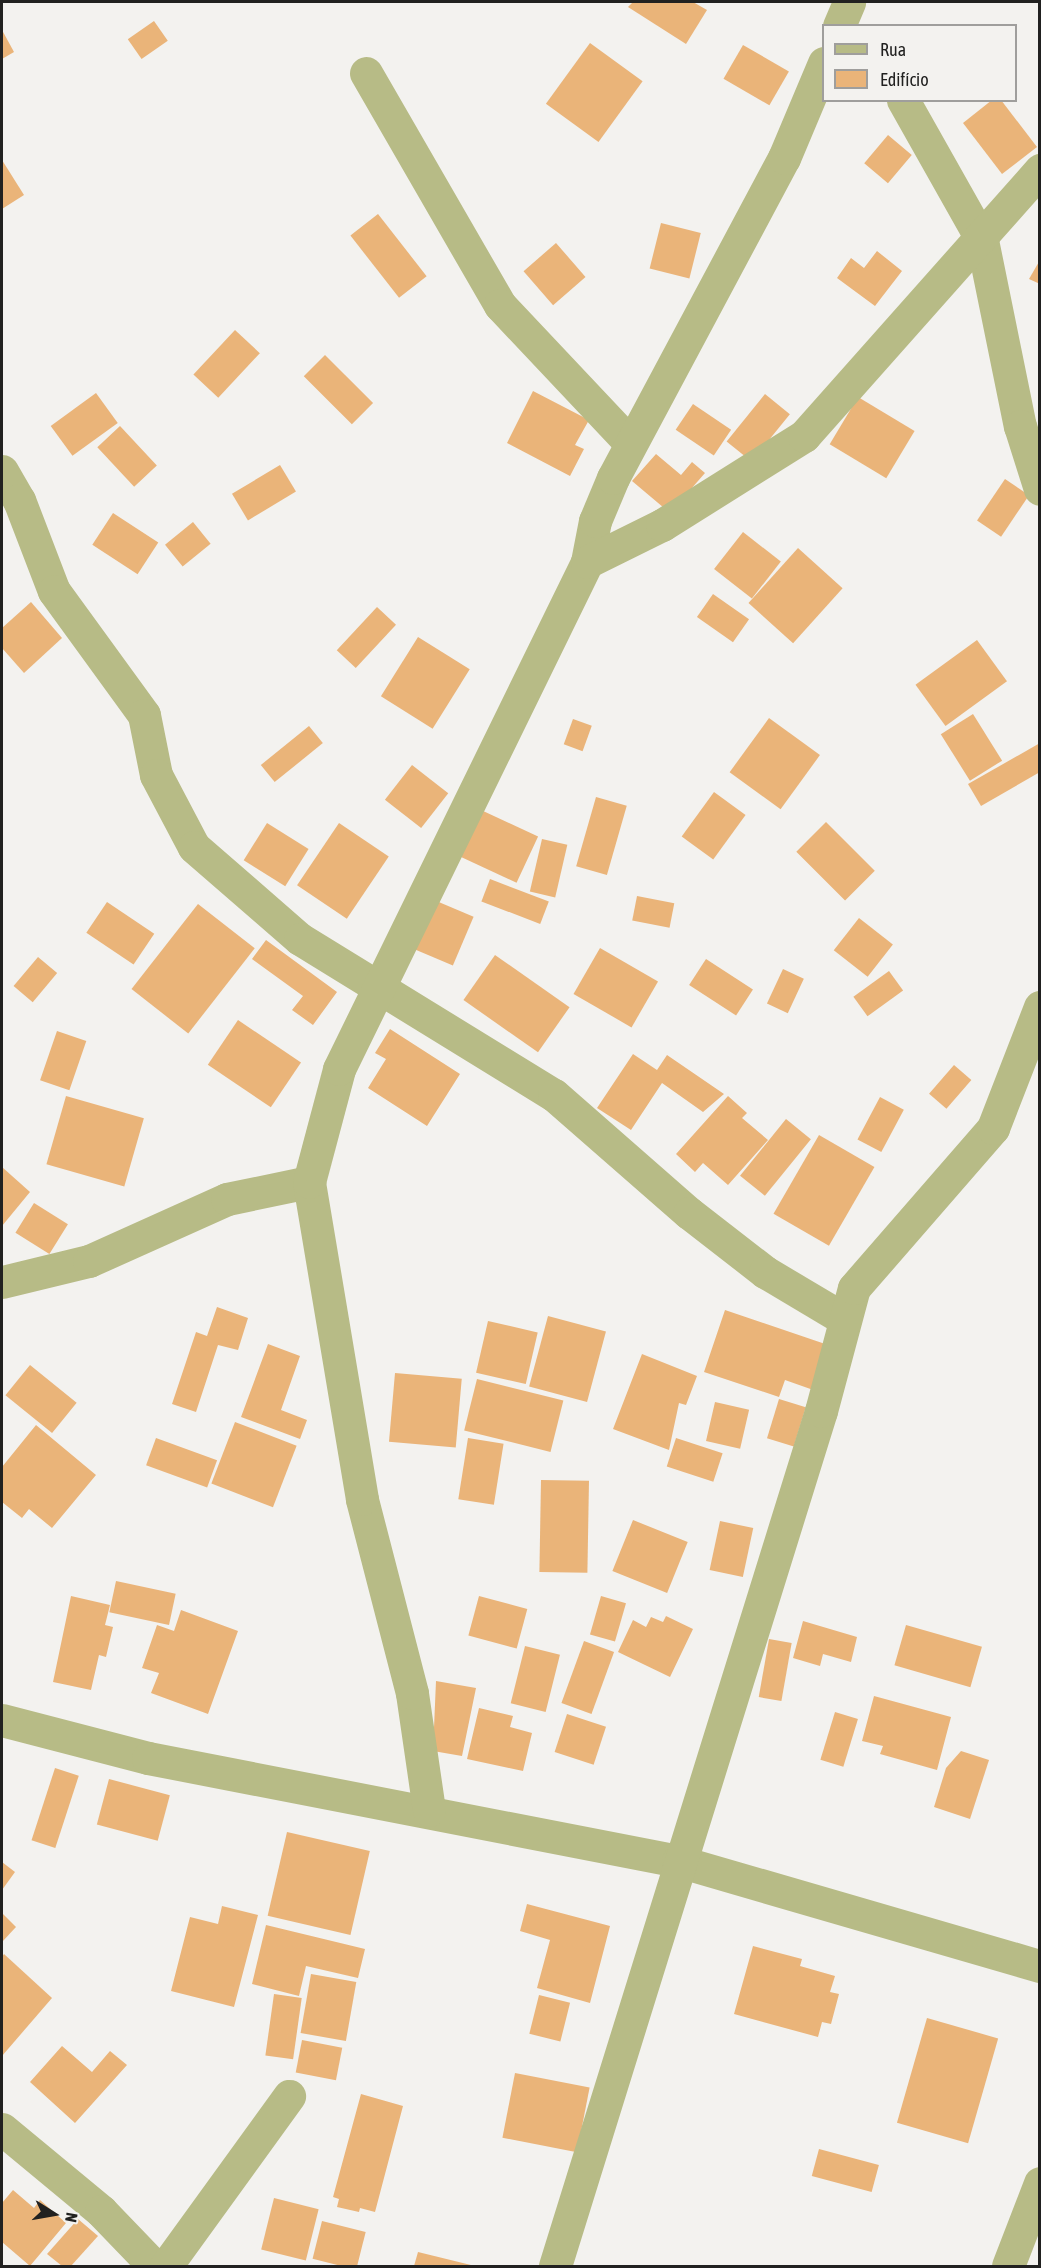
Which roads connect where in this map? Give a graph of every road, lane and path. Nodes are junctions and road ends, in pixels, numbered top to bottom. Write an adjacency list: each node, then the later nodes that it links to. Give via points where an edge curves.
1 (822, 68): 6 (street, via 784,158)
2 (366, 73): 6 (street, via 500,305)
3 (904, 102): 5 (street)
4 (1040, 170): 5 (street)
5 (982, 240): 8 (street, via 1020,426); 9 (street, via 804,436 662,525)
6 (630, 443): 9 (street, via 595,521)
7 (2, 471): 10 (street, via 19,500 54,591 144,715 156,775 194,847 300,939)
8 (1040, 489)
9 (587, 562): 10 (street)
10 (378, 984): 12 (street, via 339,1069); 14 (street, via 554,1095 689,1213 765,1272)
11 (1040, 1007): 14 (street, via 993,1128 854,1288)
12 (309, 1182): 13 (street, via 227,1199 89,1261); 16 (street, via 362,1499 412,1693)
13 (2, 1282)
14 (844, 1319): 17 (street, via 821,1411)
15 (2, 1720): 16 (street, via 148,1758)
16 (429, 1810): 17 (street)
17 (678, 1861): 18 (street); 24 (street)
18 (1040, 1966)
19 (289, 2096): 23 (street)
20 (2, 2129): 22 (street, via 101,2211)
21 (1040, 2183): 25 (street)
22 (154, 2266)
23 (166, 2266)
24 (555, 2266)
25 (1008, 2266)

